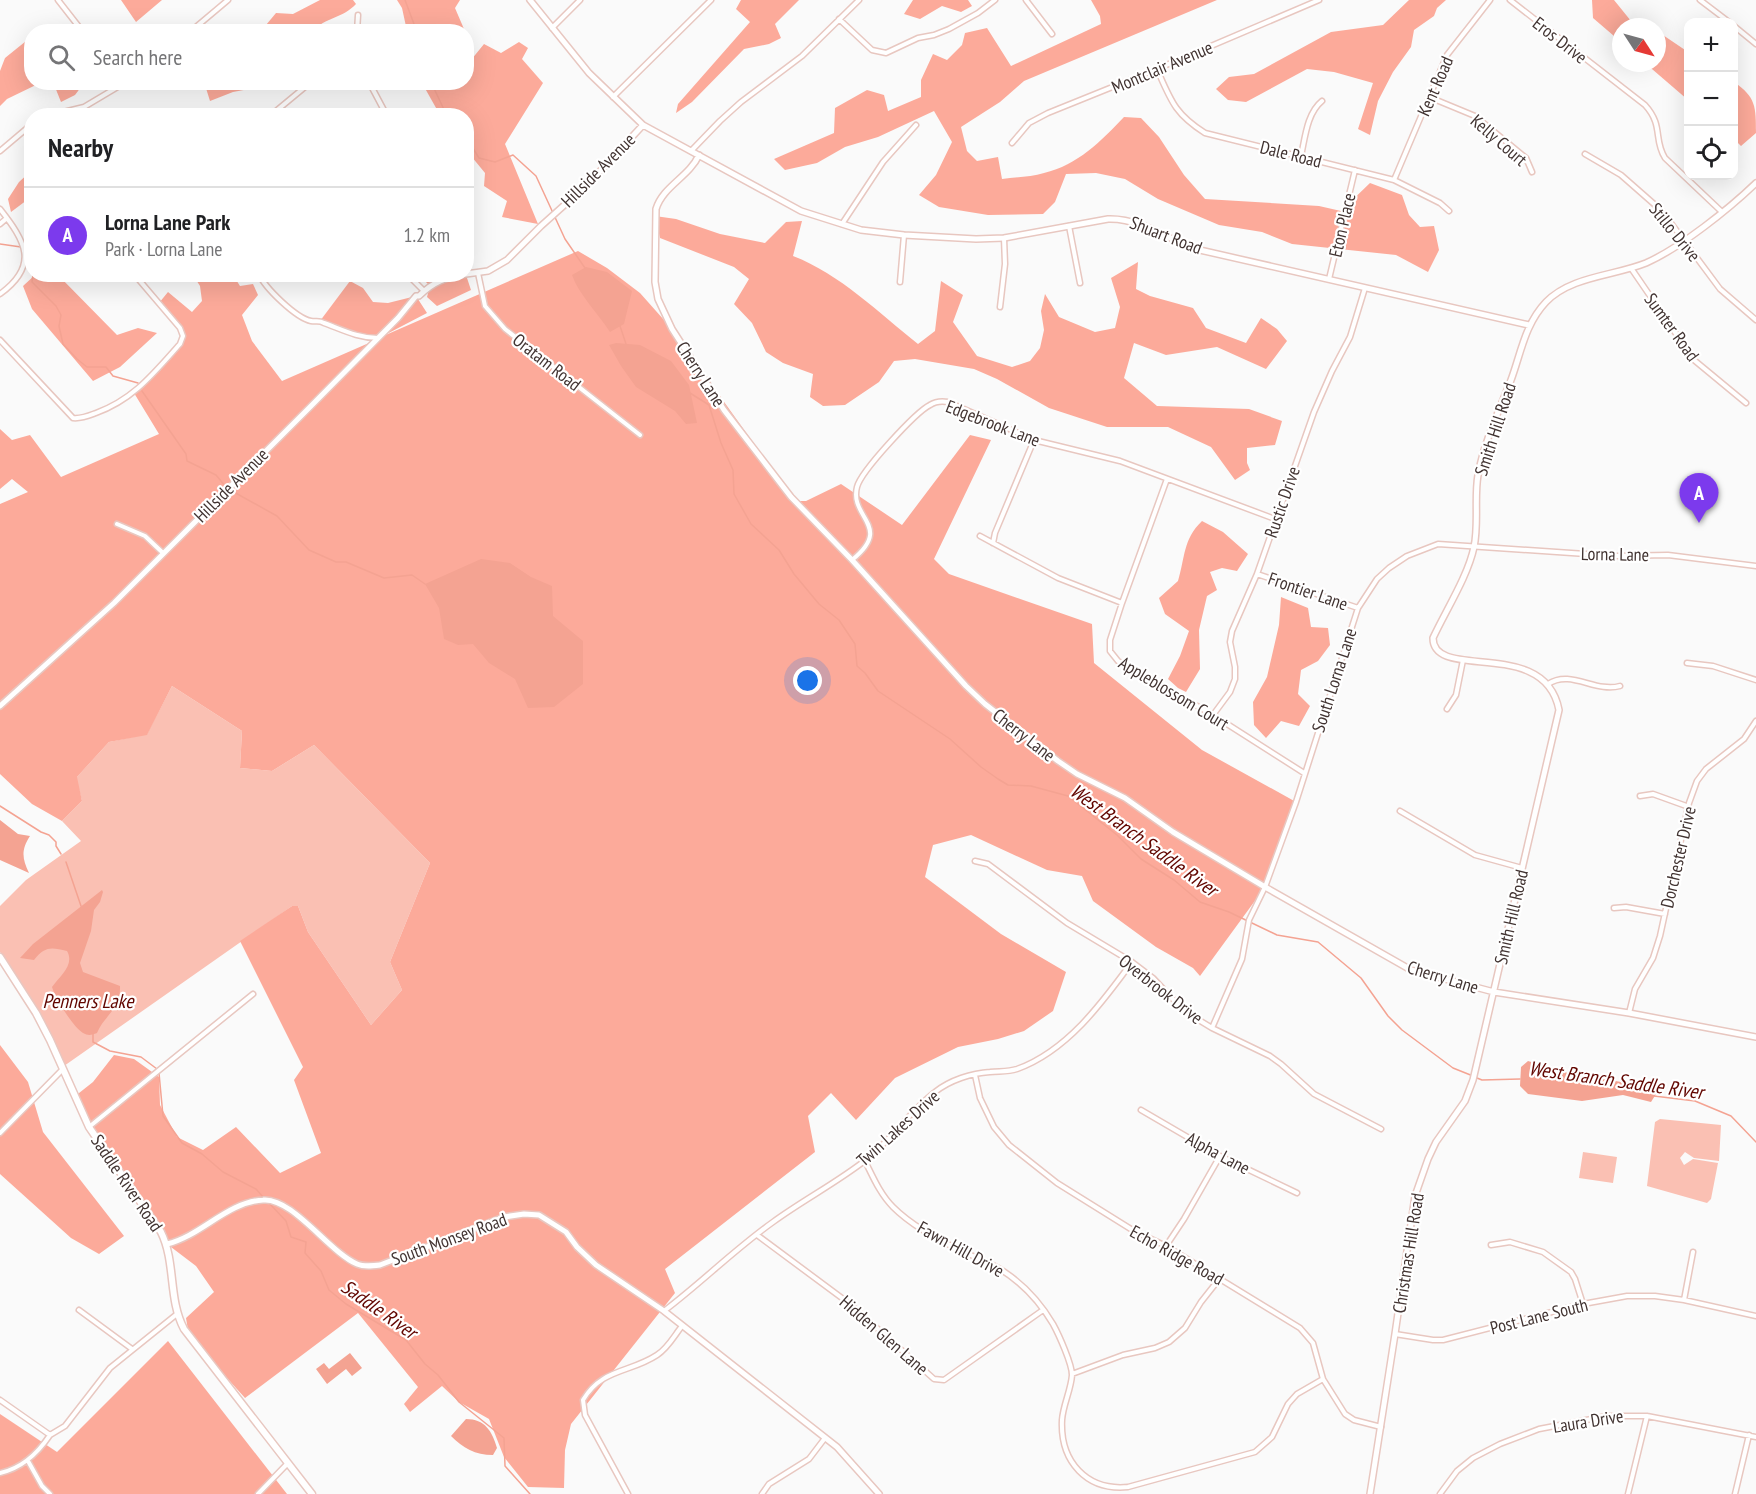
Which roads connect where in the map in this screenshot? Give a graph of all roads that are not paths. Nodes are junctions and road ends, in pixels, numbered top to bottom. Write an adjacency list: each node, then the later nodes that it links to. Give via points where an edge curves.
1 (58, 0): 16 (street)
2 (228, 0): 17 (street)
3 (530, 0): 19 (street, Shuart Road)
4 (580, 0): 19 (street)
5 (711, 0): 28 (street)
6 (859, 0): 15 (street)
7 (995, 0): 15 (street, via 949,29 886,53 872,50)
8 (1026, 0): 21 (street)
9 (1319, 0): 23 (street, Montclair Avenue)
10 (1490, 0): 27 (street, Kent Road, via 1447,55)
11 (1510, 0): 48 (street, Eros Drive, via 1645,105 1657,125 1659,150)
12 (1700, 0): 14 (street)
13 (358, 15): 18 (street)
14 (1724, 18)
15 (839, 19): 38 (street, via 795,62 749,95)
16 (78, 24)
17 (200, 24)
18 (357, 24)
19 (552, 28): 28 (street, Shuart Road)
20 (1738, 30): 22 (street)
21 (1052, 34)
22 (1756, 45)
23 (1157, 69): 36 (street, Montclair Avenue, via 1048,113 1029,123); 41 (street, Dale Road, via 1173,105 1205,133)
24 (112, 90): 30 (street)
25 (301, 90): 31 (street)
26 (373, 90): 32 (street)
27 (1429, 97): 43 (street, Kelly Court, via 1475,116 1526,158); 44 (street, Kent Road)
28 (613, 98): 33 (street, Shuart Road)
29 (1322, 101): 41 (street, via 1311,115)
30 (80, 108)
31 (280, 108)
32 (383, 108)
33 (643, 125): 38 (street, Shuart Road); 60 (street, Hillside Avenue, via 589,183 502,264)
34 (915, 125): 51 (street)
35 (24, 131): 37 (street)
36 (1012, 143)
37 (0, 151)
38 (691, 151): 40 (street, Shuart Road)
39 (1585, 154): 55 (street, Stillo Drive, via 1621,174 1662,211)
40 (699, 155): 51 (street, Shuart Road, via 801,211); 86 (street, Cherry Lane, via 657,205 658,299 672,329 724,410 791,497)
41 (1300, 156): 42 (street, Dale Road)
42 (1355, 170): 44 (street, Dale Road); 61 (street, Eton Place)
43 (1532, 172)
44 (1394, 180): 47 (street, Dale Road)
45 (1756, 183): 48 (street, Smith Hill Road)
46 (0, 209): 49 (street)
47 (1449, 211)
48 (1722, 212): 55 (street, Smith Hill Road)
49 (7, 218): 50 (street); 56 (street, via 21,238)
50 (0, 224)
51 (842, 224): 53 (street, Shuart Road)
52 (1069, 226): 54 (street, Shuart Road); 61 (street, Shuart Road, via 1123,218 1191,248); 67 (street)
53 (904, 235): 54 (street, Shuart Road); 66 (street)
54 (1004, 238): 71 (street)
55 (1685, 239): 58 (street, Smith Hill Road); 72 (street, Stillo Drive, via 1720,289)
56 (24, 251)
57 (24, 266): 70 (street)
58 (1631, 268): 73 (street, Smith Hill Road, via 1568,286 1545,303); 76 (street, Sumter Road, via 1694,360)
59 (474, 273): 60 (street, Hillside Avenue)
60 (478, 273): 77 (street, Oratam Road, via 486,306 505,329)
61 (1329, 279): 68 (street, Shuart Road)
62 (141, 282): 75 (street, via 180,328 182,340 143,385 110,408 73,418)
63 (264, 282): 74 (street, via 299,315 311,321 362,338)
64 (415, 282): 69 (street)
65 (438, 282): 69 (street, Hillside Avenue)
66 (900, 282)
67 (1080, 283)
68 (1365, 288): 73 (street, Shuart Road); 80 (street, Rustic Drive, via 1350,337 1314,412)
69 (424, 291): 74 (street, Hillside Avenue)
70 (0, 294)
71 (1000, 307)
72 (1756, 320)
73 (1529, 325): 84 (street, Smith Hill Road, via 1478,476)
74 (378, 338): 85 (street, Hillside Avenue)
75 (0, 340)
76 (1746, 403)
77 (640, 435)
78 (1034, 440): 79 (street, Edgebrook Lane, via 1120,461); 83 (street); 86 (street, Edgebrook Lane, via 948,402 931,404 860,480 857,498 869,526 870,541)
79 (1167, 479): 80 (street, Edgebrook Lane); 89 (street, Appleblossom Court)
80 (1275, 519): 88 (street, Rustic Drive)
81 (117, 524): 85 (street, via 145,536)
82 (980, 536): 83 (street)
83 (993, 543): 89 (street, via 1058,578)
84 (1474, 546): 87 (street, Lorna Lane, via 1615,556 1668,555); 90 (street, South Lorna Lane, via 1438,544 1407,556 1377,579); 91 (street, Smith Hill Road, via 1433,638 1441,655)
85 (163, 553): 96 (street, Hillside Avenue)
86 (852, 560): 106 (street, Cherry Lane, via 985,704 1077,774 1125,798)
87 (1756, 566)
88 (1257, 574): 90 (street, Frontier Lane); 98 (street, Rustic Drive, via 1232,631 1235,679)
89 (1122, 603): 98 (street, Appleblossom Court, via 1110,640 1113,657)
90 (1358, 609): 100 (street, South Lorna Lane)
91 (1463, 660): 94 (street, Smith Hill Road, via 1522,668); 97 (street, via 1456,695)
92 (1687, 663): 93 (street, via 1713,666)
93 (1756, 680)
94 (1548, 684): 95 (street, via 1564,678 1606,688); 105 (street, Smith Hill Road, via 1559,710)
95 (1620, 686)
96 (0, 706)
97 (1447, 709)
98 (1213, 715): 100 (street, Appleblossom Court)
99 (1756, 721): 102 (street, Dorchester Drive, via 1744,739 1706,769 1697,781)
100 (1304, 773): 106 (street, South Lorna Lane)
101 (1640, 796): 102 (street, via 1653,794)
102 (1689, 807): 108 (street, Dorchester Drive)
103 (1400, 811): 105 (street, via 1475,855)
104 (975, 861): 110 (street, Overbrook Drive, via 988,864 1066,923)
105 (1522, 868): 111 (street, Smith Hill Road)
106 (1265, 887): 111 (street, Cherry Lane, via 1411,970); 114 (street, South Lorna Lane, via 1249,920 1242,959)
107 (1614, 908): 108 (street)
108 (1665, 914): 113 (street, Dorchester Drive, via 1653,958 1635,989)
109 (0, 957): 116 (main road, Saddle River Road, via 36,1013)
110 (1132, 962): 114 (street, Overbrook Drive, via 1184,1011); 117 (street, Twin Lakes Drive, via 1098,1008 1049,1052 1016,1070)
111 (1494, 992): 113 (street, Cherry Lane); 139 (street, Christmas Hill Road, via 1468,1095 1436,1142 1414,1196)
112 (253, 994): 119 (street)
113 (1629, 1013): 115 (street, Cherry Lane)
114 (1212, 1028): 120 (street, Overbrook Drive, via 1270,1056 1314,1094)
115 (1756, 1037)
116 (62, 1070): 119 (main road, Saddle River Road); 121 (street)
117 (975, 1075): 123 (street, Twin Lakes Drive, via 936,1091); 128 (street, Echo Ridge Road, via 986,1112 1009,1145 1074,1194)
118 (1141, 1110): 122 (street, Alpha Lane)
119 (90, 1127): 126 (main road, Saddle River Road)
120 (1381, 1130)
121 (0, 1133)
122 (1220, 1156): 124 (street, Alpha Lane); 128 (street)
123 (865, 1161): 125 (street, Twin Lakes Drive); 134 (street, Fawn Hill Drive, via 885,1199 906,1219 998,1268 1031,1294)
124 (1297, 1193)
125 (758, 1234): 134 (street, Hidden Glen Lane, via 850,1304 934,1379 944,1380); 135 (street, Twin Lakes Drive)
126 (167, 1244): 135 (street, South Monsey Road, via 250,1202 273,1200 345,1256 368,1267 504,1217 539,1215 566,1232 596,1265); 136 (main road, Saddle River Road)
127 (1491, 1245): 132 (street, via 1510,1242 1543,1252 1571,1272)
128 (1166, 1246): 130 (street, Echo Ridge Road)
129 (1693, 1252): 131 (street)
130 (1220, 1278): 141 (street, via 1185,1328 1168,1342); 142 (street, Echo Ridge Road, via 1300,1328 1313,1343)
131 (1684, 1300): 132 (street, Post Lane South, via 1627,1296); 137 (street, Post Lane South)
132 (1583, 1304): 139 (street, Post Lane South, via 1443,1340)
133 (78, 1310): 140 (street)
134 (1043, 1310): 141 (street, Fawn Hill Drive)
135 (664, 1311): 138 (street, South Monsey Road)
136 (177, 1314): 140 (street); 151 (main road, Saddle River Road, via 184,1329)
137 (1756, 1316)
138 (682, 1326): 149 (street, South Monsey Road); 157 (street, via 656,1356 600,1380 583,1400 585,1415)
139 (1395, 1334): 145 (street, Christmas Hill Road)
140 (132, 1349): 146 (street, via 110,1368 65,1426)
141 (1072, 1374): 142 (street, via 1062,1420 1070,1460 1096,1484 1114,1488 1255,1452 1272,1437 1297,1394)
142 (1323, 1379): 145 (street, Echo Ridge Road, via 1345,1414)
143 (0, 1400): 146 (street)
144 (1647, 1416): 147 (street, Laura Drive); 160 (street, Laura Drive, via 1607,1416 1539,1429 1509,1440 1473,1458 1457,1471); 161 (street)
145 (1381, 1427): 153 (street, Christmas Hill Road)
146 (50, 1435): 150 (street)
147 (1749, 1436): 148 (street, Laura Drive); 162 (street)
148 (1756, 1437)
149 (825, 1438): 158 (street, via 809,1459 769,1484); 159 (street, South Monsey Road)
150 (28, 1461): 152 (street); 154 (street)
151 (289, 1462): 155 (street); 156 (main road, Saddle River Road)
152 (0, 1473)
153 (1370, 1493)
154 (50, 1494)
155 (258, 1494)
156 (312, 1494)
157 (628, 1494)
158 (762, 1494)
159 (879, 1494)
160 (1440, 1494)
161 (1628, 1494)
162 (1735, 1494)

